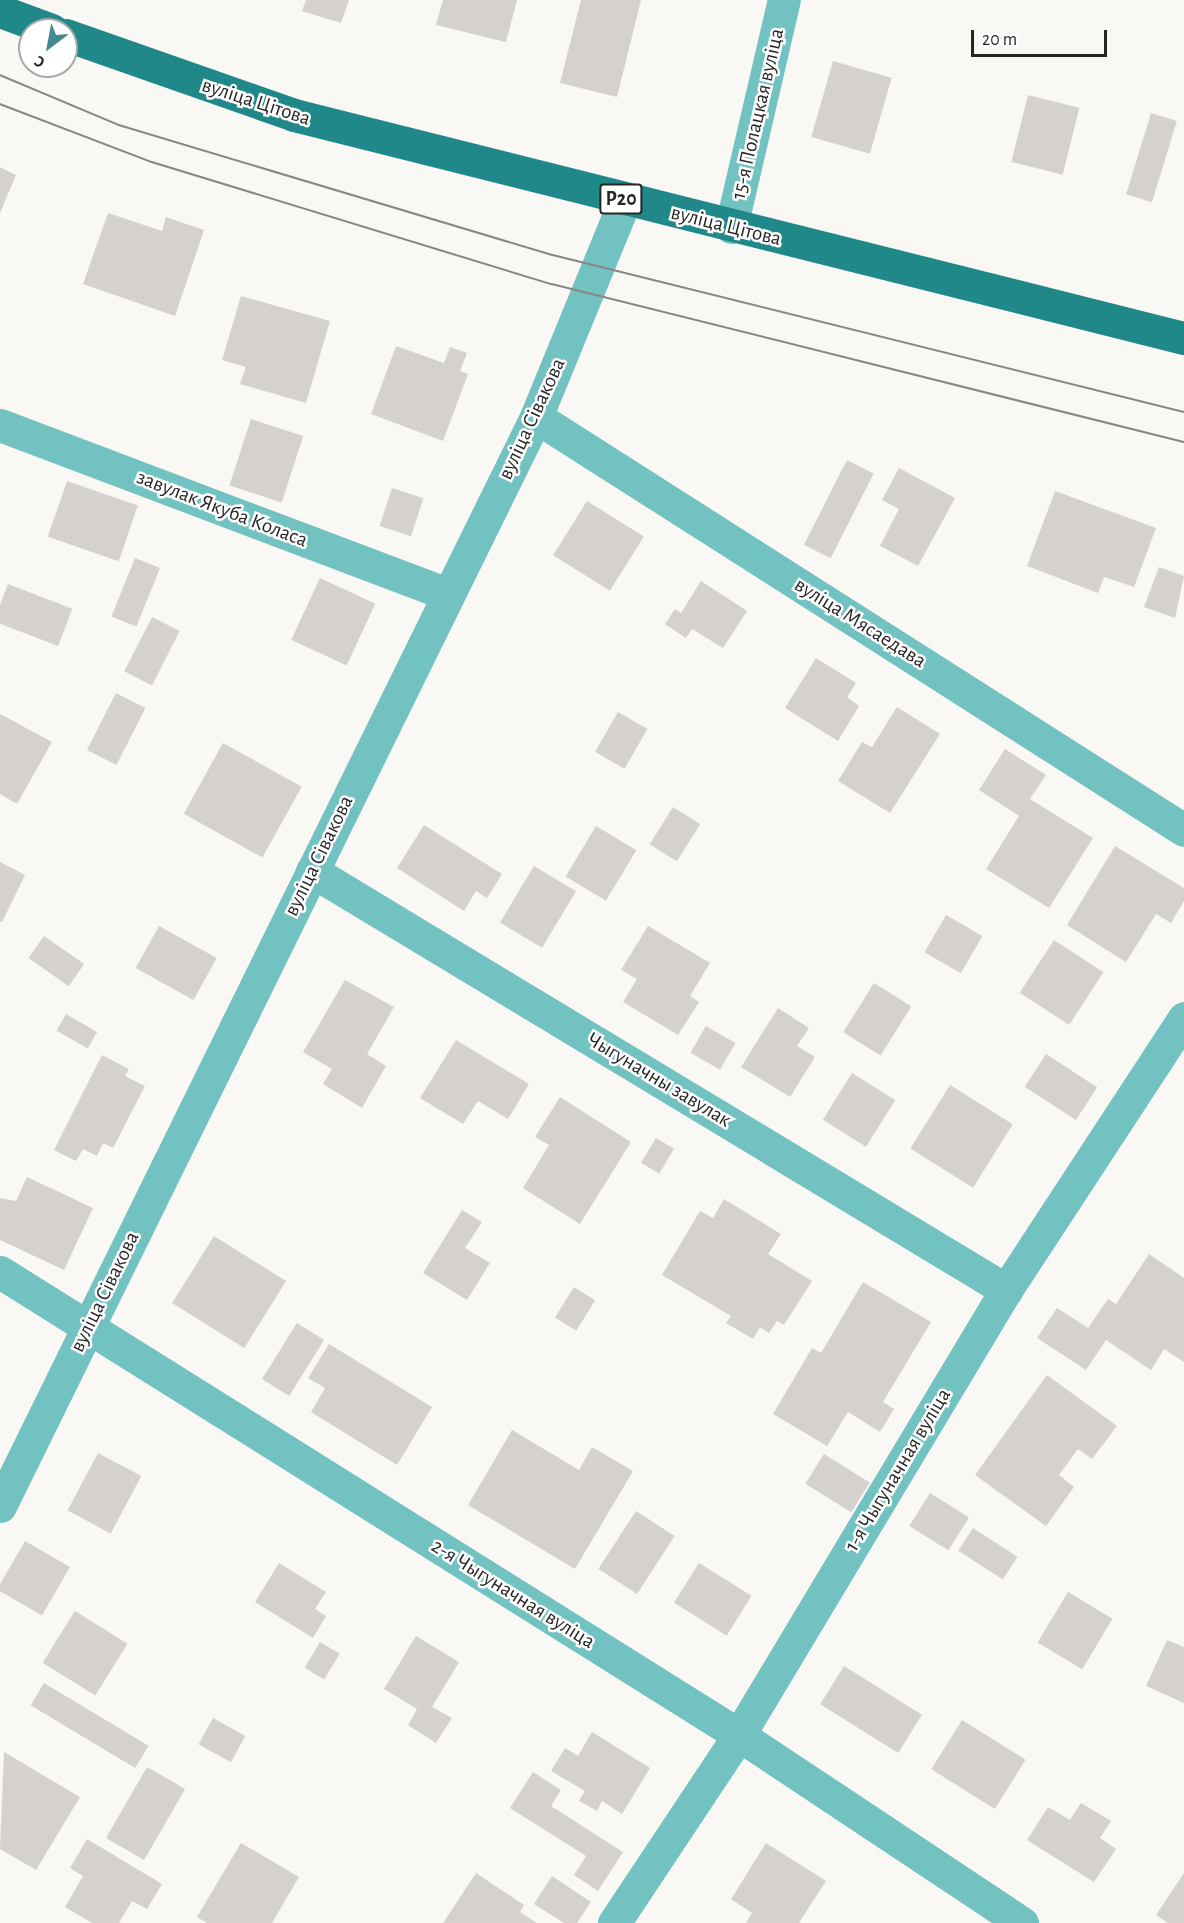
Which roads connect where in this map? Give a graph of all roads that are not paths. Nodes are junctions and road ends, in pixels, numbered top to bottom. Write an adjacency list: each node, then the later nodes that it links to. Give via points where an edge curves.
1 (784, 0): 6 (street, 15-я Полацкая вуліца)
2 (0, 11): 3 (main road)
3 (19, 18)
4 (78, 39): 5 (main road, вуліца Цітова / Р20, via 294,115)
5 (625, 200): 6 (main road, вуліца Цітова / Р20); 8 (street, вуліца Сівакова)
6 (731, 227): 7 (main road, вуліца Цітова / Р20)
7 (1184, 338)
8 (536, 417): 10 (street, вуліца Сівакова); 11 (street, вуліца Мясаедава)
9 (0, 424): 10 (street, завулак Якуба Коласа)
10 (445, 593): 12 (street, вуліца Сівакова)
11 (1184, 830)
12 (312, 871): 15 (street, Чыгуначны завулак); 16 (street, вуліца Сівакова)
13 (1184, 1018): 15 (street, 1-я Чыгуначная вуліца)
14 (0, 1272): 16 (street, 2-я Чыгуначная вуліца)
15 (1006, 1290): 18 (street, 1-я Чыгуначная вуліца)
16 (87, 1328): 17 (street, вуліца Сівакова); 18 (street, 2-я Чыгуначная вуліца)
17 (0, 1506)
18 (739, 1735): 19 (street, 1-я Чыгуначная вуліца); 20 (street, 2-я Чыгуначная вуліца)
19 (614, 1923)
20 (1022, 1923)

